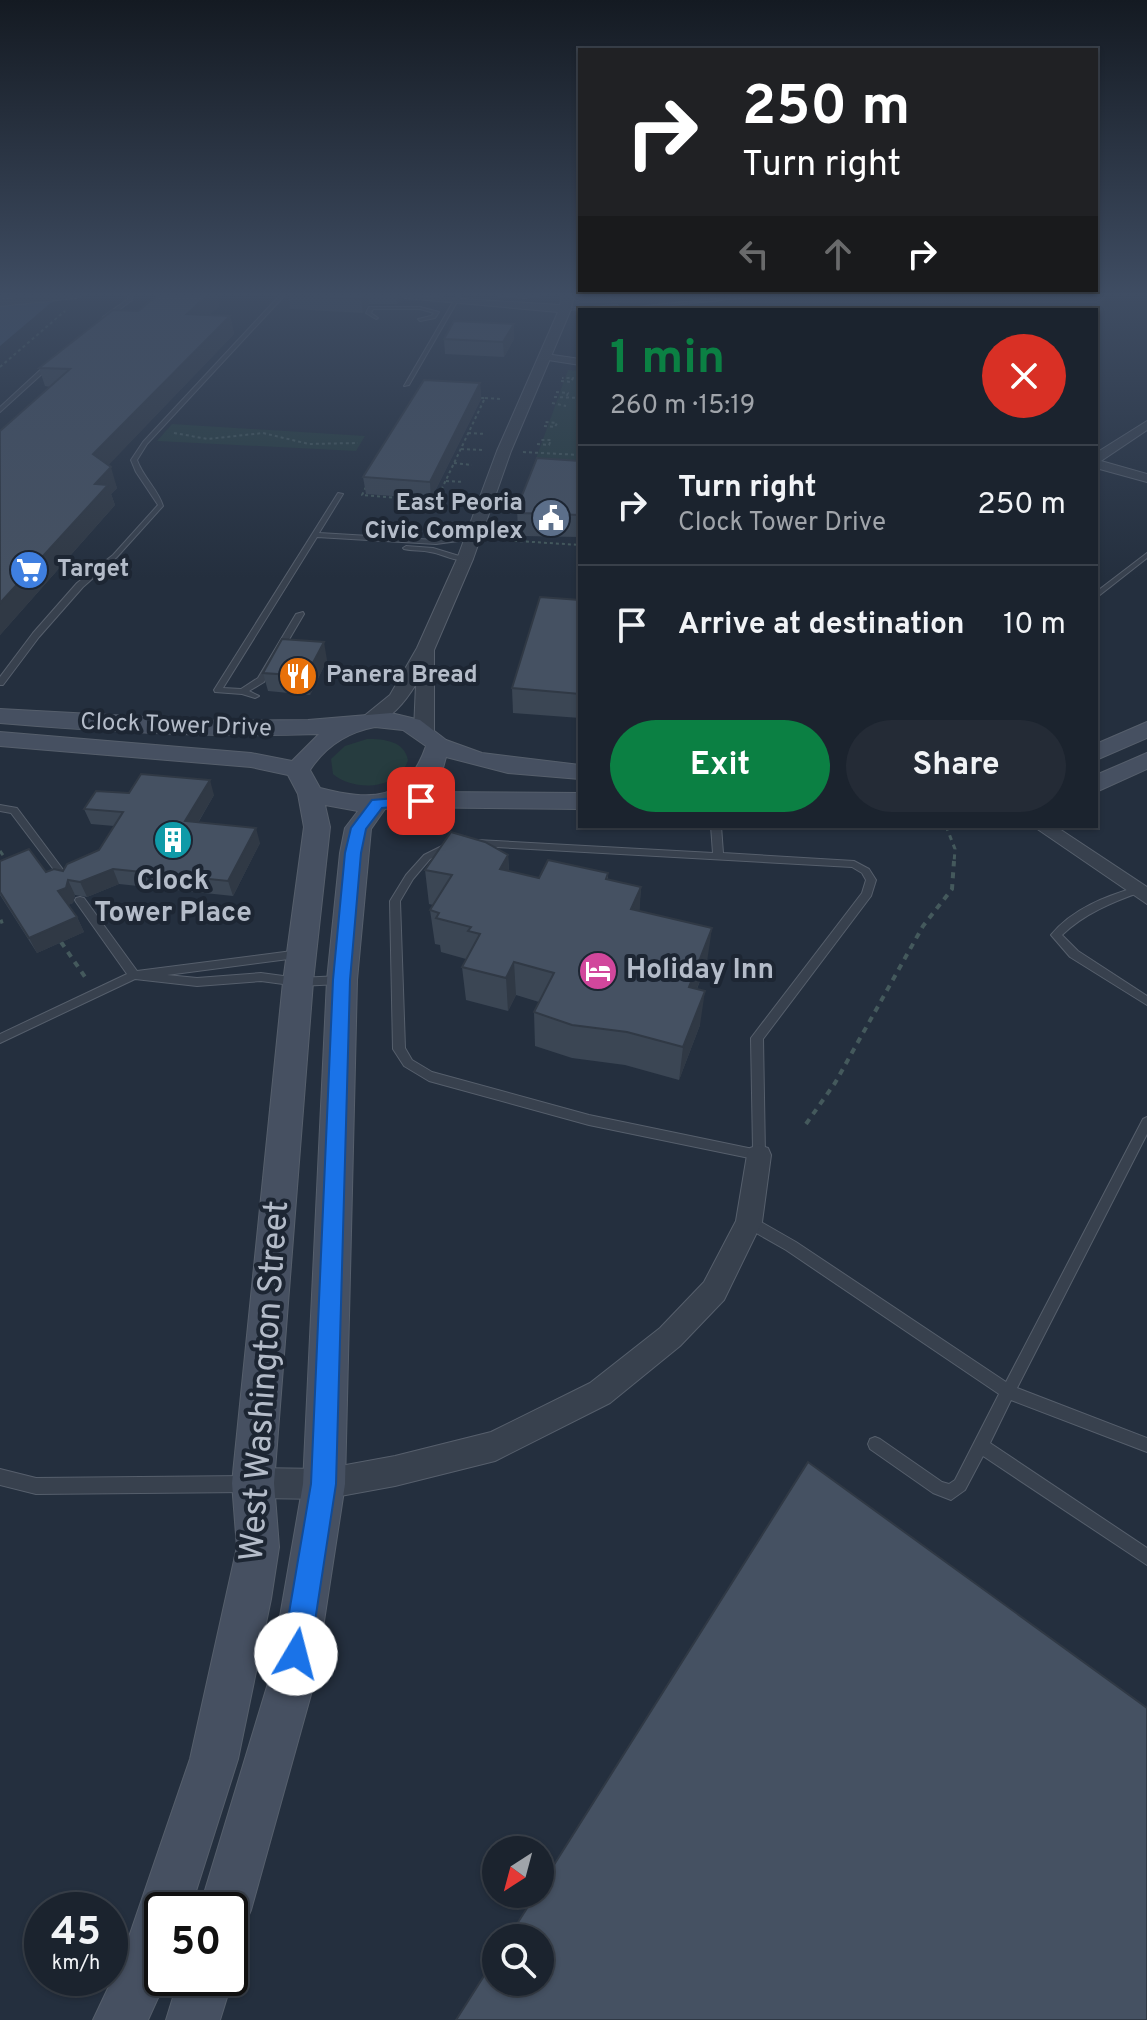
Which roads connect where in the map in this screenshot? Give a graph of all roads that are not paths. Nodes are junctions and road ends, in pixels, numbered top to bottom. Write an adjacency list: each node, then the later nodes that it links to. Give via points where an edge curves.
1 (23, 389): 4 (lane)
2 (195, 389): 17 (lane, via 134,460 161,505 80,585)
3 (532, 389): 10 (street)
4 (0, 410)
5 (1147, 425): 6 (street)
6 (1098, 461)
7 (1098, 463): 8 (street)
8 (1147, 478)
9 (340, 494): 11 (lane)
10 (473, 537): 11 (lane, via 436,542); 13 (street)
11 (312, 539): 13 (lane, via 433,550); 18 (lane, via 218,690)
12 (1147, 555): 14 (lane)
13 (465, 559): 16 (street)
14 (1098, 594)
15 (300, 614): 18 (lane, via 261,680)
16 (426, 648): 21 (street, via 398,698); 25 (street)
17 (0, 683)
18 (243, 692): 19 (lane)
19 (255, 696)
20 (0, 716): 24 (main road, Clock Tower Drive, via 109,726)
21 (360, 723): 24 (main road, Clock Tower Drive); 25 (main road, Clock Tower Drive, via 407,723); 30 (main road, via 316,745)
22 (0, 728): 24 (main road, via 128,736 247,735)
23 (1147, 729): 27 (main road)
24 (266, 730)
25 (431, 738): 29 (main road, via 491,764); 33 (main road, West Washington Street, via 433,769)
26 (0, 739): 30 (main road, Clock Tower Drive, via 251,760)
27 (1098, 752)
28 (1147, 760): 31 (main road)
29 (578, 772)
30 (304, 782): 33 (main road, Clock Tower Drive, via 353,804); 41 (main road, West Washington Street, via 317,827)
31 (1098, 783)
32 (578, 801): 33 (main road)
33 (388, 802): 43 (main road, West Washington Street, via 358,828)
34 (0, 808): 38 (lane, via 14,810)
35 (716, 828): 37 (lane)
36 (1045, 828): 39 (street)
37 (718, 856): 47 (lane, via 854,864 871,880 867,894 757,1038); 47 (lane, via 477,843 447,847 427,857 395,901 399,1049 408,1063 429,1076 589,1120)
38 (67, 881)
39 (1142, 894): 44 (lane, via 1112,898 1071,919 1056,935 1074,954)
40 (80, 900): 42 (lane)
41 (300, 968): 42 (lane); 42 (lane, via 197,982); 43 (lane); 54 (main road, West Washington Street)
42 (134, 975): 45 (lane)
43 (342, 980): 55 (main road, West Washington Street)
44 (1147, 1001)
45 (0, 1039)
46 (1147, 1122): 49 (lane)
47 (759, 1155): 48 (street)
48 (749, 1222): 49 (lane); 55 (street, via 714,1291 670,1337 600,1393 495,1446)
49 (1008, 1392): 51 (lane); 52 (lane)
50 (875, 1444): 51 (lane, via 951,1492)
51 (980, 1445): 56 (lane)
52 (1147, 1445)
53 (0, 1477): 54 (lane, via 36,1486)
54 (253, 1483): 55 (street); 57 (main road, West Washington Street, via 258,1547 249,1599 214,1759)
55 (324, 1484): 58 (main road, West Washington Street, via 292,1680)
56 (1147, 1557)
57 (170, 1892)
58 (230, 1892)
59 (144, 1970): 61 (main road, West Washington Street)
60 (200, 1996): 62 (main road)
61 (120, 2020)
62 (193, 2020)

